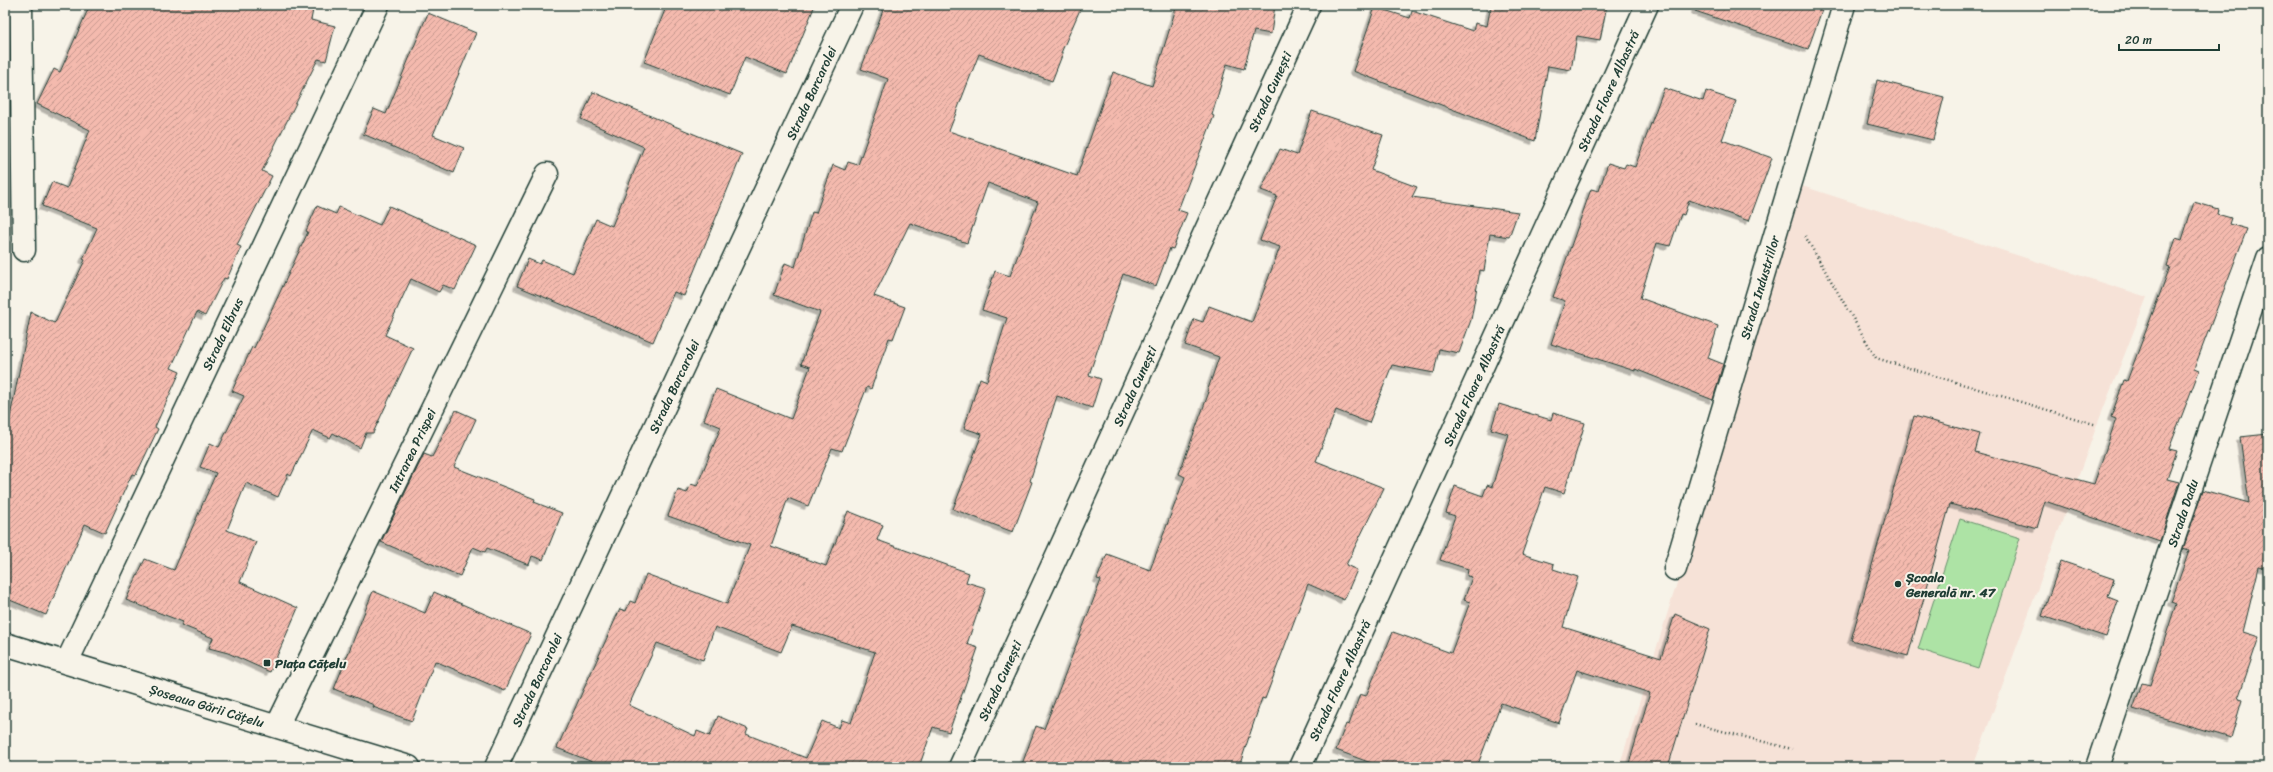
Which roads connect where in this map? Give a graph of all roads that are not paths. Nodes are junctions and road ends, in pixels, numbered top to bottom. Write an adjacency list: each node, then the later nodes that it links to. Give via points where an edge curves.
1 (21, 5): 8 (street)
2 (378, 5): 12 (street, Strada Elbrus)
3 (852, 5): 15 (street, Strada Barcarolei)
4 (1309, 5): 16 (street, Strada Cunești)
5 (1647, 5): 17 (street, Strada Floare Albastră)
6 (1844, 5): 10 (street, Strada Industriilor)
7 (547, 174): 13 (street, Intrarea Prispei)
8 (24, 250)
9 (2268, 258): 18 (street, Strada Dadu)
10 (1675, 569)
11 (5, 644): 12 (street, Șoseaua Gării Cățelu)
12 (66, 662): 13 (street, Șoseaua Gării Cățelu)
13 (278, 726): 14 (street, Șoseaua Gării Cățelu)
14 (408, 767)
15 (496, 767)
16 (960, 767)
17 (1300, 767)
18 (2097, 767)

